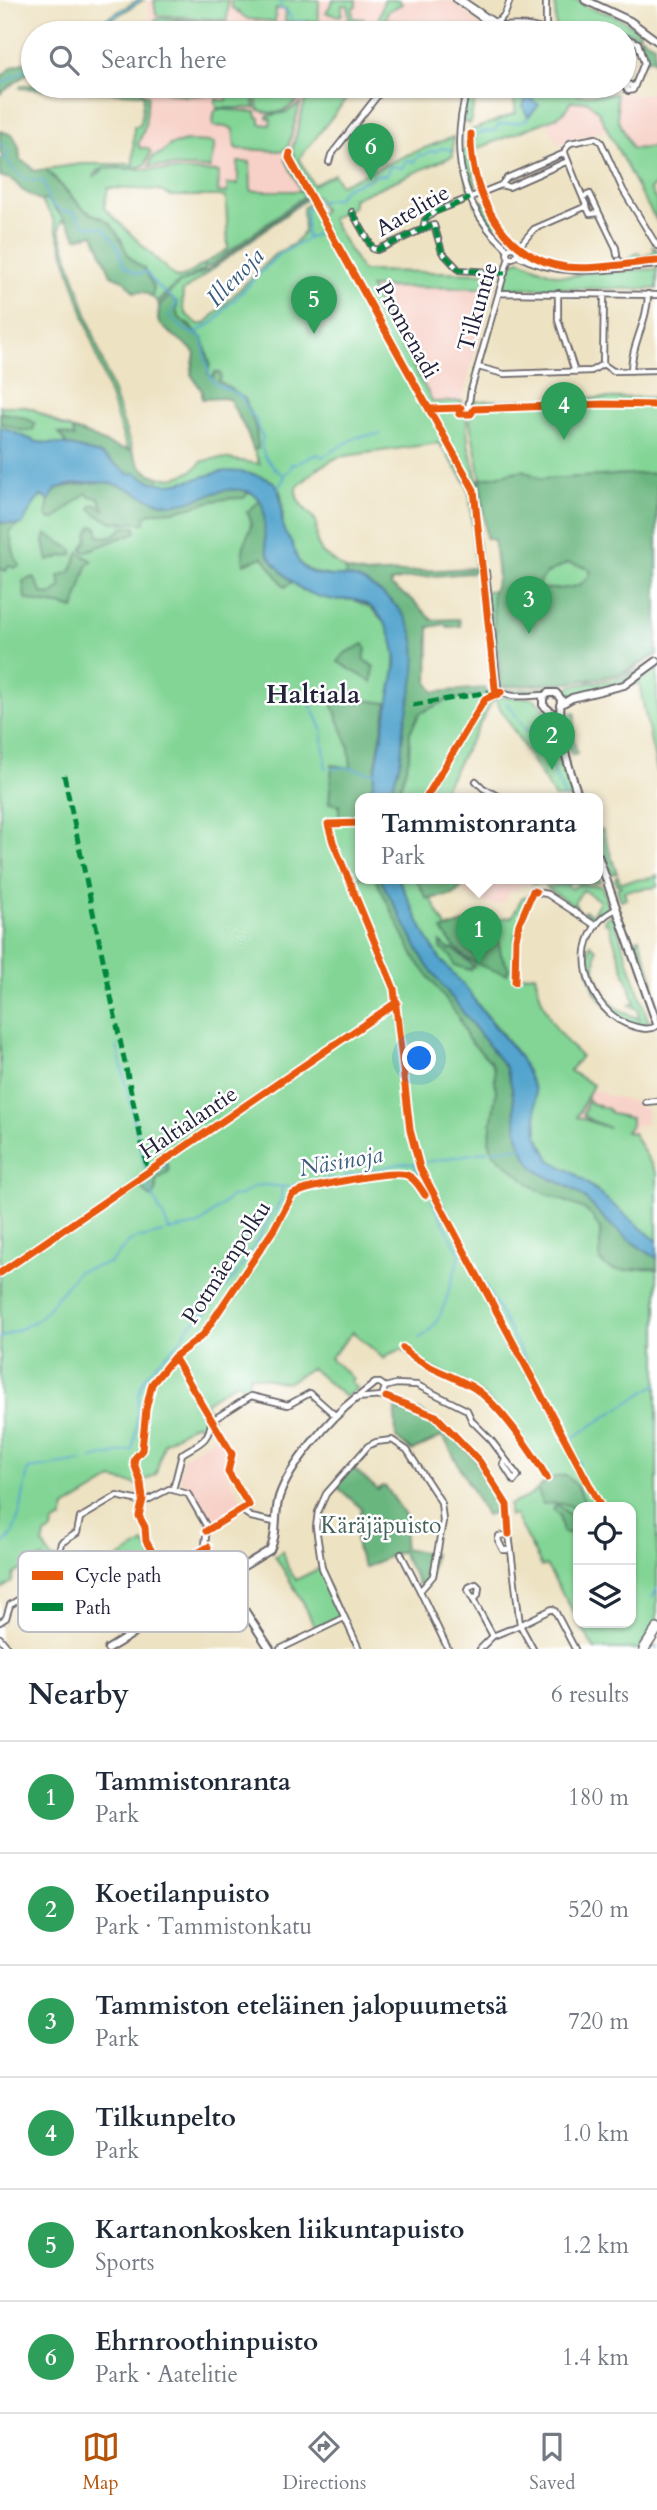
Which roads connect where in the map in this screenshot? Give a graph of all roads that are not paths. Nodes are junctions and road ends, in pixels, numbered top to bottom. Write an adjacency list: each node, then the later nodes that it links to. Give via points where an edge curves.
1 (456, 0): 6 (street)
2 (462, 0): 7 (street)
3 (510, 0): 8 (street)
4 (546, 0): 9 (street)
5 (585, 0): 10 (street)
6 (486, 21)
7 (493, 21)
8 (498, 21)
9 (547, 21)
10 (630, 21)
11 (636, 25): 12 (street)
12 (657, 41)
13 (636, 42): 14 (street, via 644,63)
14 (636, 74)
15 (376, 98): 19 (street)
16 (465, 98): 22 (street, via 458,150)
17 (565, 153): 18 (street); 20 (street, via 507,178); 29 (street, via 570,144 598,139)
18 (568, 161): 20 (street, via 509,187); 21 (street)
19 (329, 162)
20 (501, 185): 22 (street, Aatelitie)
21 (583, 197): 23 (street); 25 (street, via 590,194)
22 (470, 198): 26 (street, Aatelitie); 31 (street)
23 (587, 206): 25 (street, via 590,214); 30 (street, via 534,229)
24 (352, 212): 28 (street, Aatelitie, via 375,250)
25 (599, 213): 33 (street)
26 (429, 215): 27 (street); 28 (street, Aatelitie)
27 (434, 225): 28 (street); 34 (street, via 442,252 459,270)
28 (423, 229)
29 (657, 246)
30 (516, 252): 31 (street); 33 (street, via 540,266 565,271)
31 (509, 253): 34 (street, Tilkuntie)
32 (657, 265): 33 (street)
33 (621, 268)
34 (505, 273): 35 (street, Tilkuntie)
35 (499, 293): 36 (street); 41 (street, Tilkuntie)
36 (558, 293): 37 (street); 44 (street, via 558,320)
37 (604, 294): 38 (street); 40 (street)
38 (648, 294): 39 (street); 43 (street)
39 (657, 295)
40 (603, 364): 43 (street, via 613,371); 44 (street, via 593,371)
41 (478, 367): 44 (street, via 504,374); 45 (street, Tilkuntie)
42 (657, 370): 43 (street)
43 (631, 371)
44 (575, 372)
45 (468, 408)
46 (486, 572): 48 (street, via 498,688 510,696)
47 (657, 661): 51 (street, via 624,685)
48 (534, 695): 49 (street); 52 (street)
49 (545, 695): 50 (street); 52 (street)
50 (558, 695): 51 (street); 53 (street)
51 (572, 698): 53 (street)
52 (543, 703): 54 (street)
53 (560, 706): 54 (street); 55 (street)
54 (551, 710): 55 (street)
55 (558, 718): 58 (street)
56 (476, 781): 57 (street)
57 (492, 793)
58 (577, 793)
59 (603, 871): 61 (street)
60 (536, 892): 62 (street, via 551,896)
61 (616, 909): 62 (street); 63 (street)
62 (596, 926): 63 (street, via 586,957 594,994 622,1022 646,1029)
63 (657, 1025)
64 (657, 1101): 65 (street)
65 (646, 1102)
66 (385, 1387): 67 (street, via 375,1383); 67 (street, via 380,1397); 69 (street, via 417,1385 467,1410)
67 (356, 1398): 68 (street)
68 (337, 1416): 70 (street, via 309,1393 288,1405 251,1396 211,1421 207,1438 180,1456); 72 (street, via 291,1470)
69 (505, 1460)
70 (173, 1490): 74 (street, via 144,1502 117,1496 80,1518 77,1533 61,1544); 75 (street, via 188,1494 207,1525)
71 (245, 1513): 72 (street)
72 (274, 1522): 77 (street, via 270,1550)
73 (511, 1550): 84 (street)
74 (59, 1551)
75 (208, 1551)
76 (401, 1554): 78 (street)
77 (248, 1564)
78 (420, 1591): 82 (street, via 433,1576 443,1508 407,1450 392,1440 381,1440 368,1446 331,1486 318,1511 320,1561); 94 (street)
79 (18, 1600): 83 (street)
80 (474, 1600): 87 (street)
81 (248, 1616): 91 (street)
82 (344, 1618): 92 (street); 93 (street)
83 (0, 1622)
84 (520, 1626): 87 (street); 96 (street); 97 (street, via 552,1609)
85 (657, 1629): 98 (highway)
86 (136, 1632): 90 (street)
87 (493, 1636): 95 (street)
88 (0, 1638): 89 (street)
89 (9, 1649)
90 (108, 1649)
91 (270, 1649)
92 (280, 1649)
93 (359, 1649)
94 (448, 1649)
95 (480, 1649)
96 (533, 1649)
97 (575, 1649)
98 (644, 1649)

